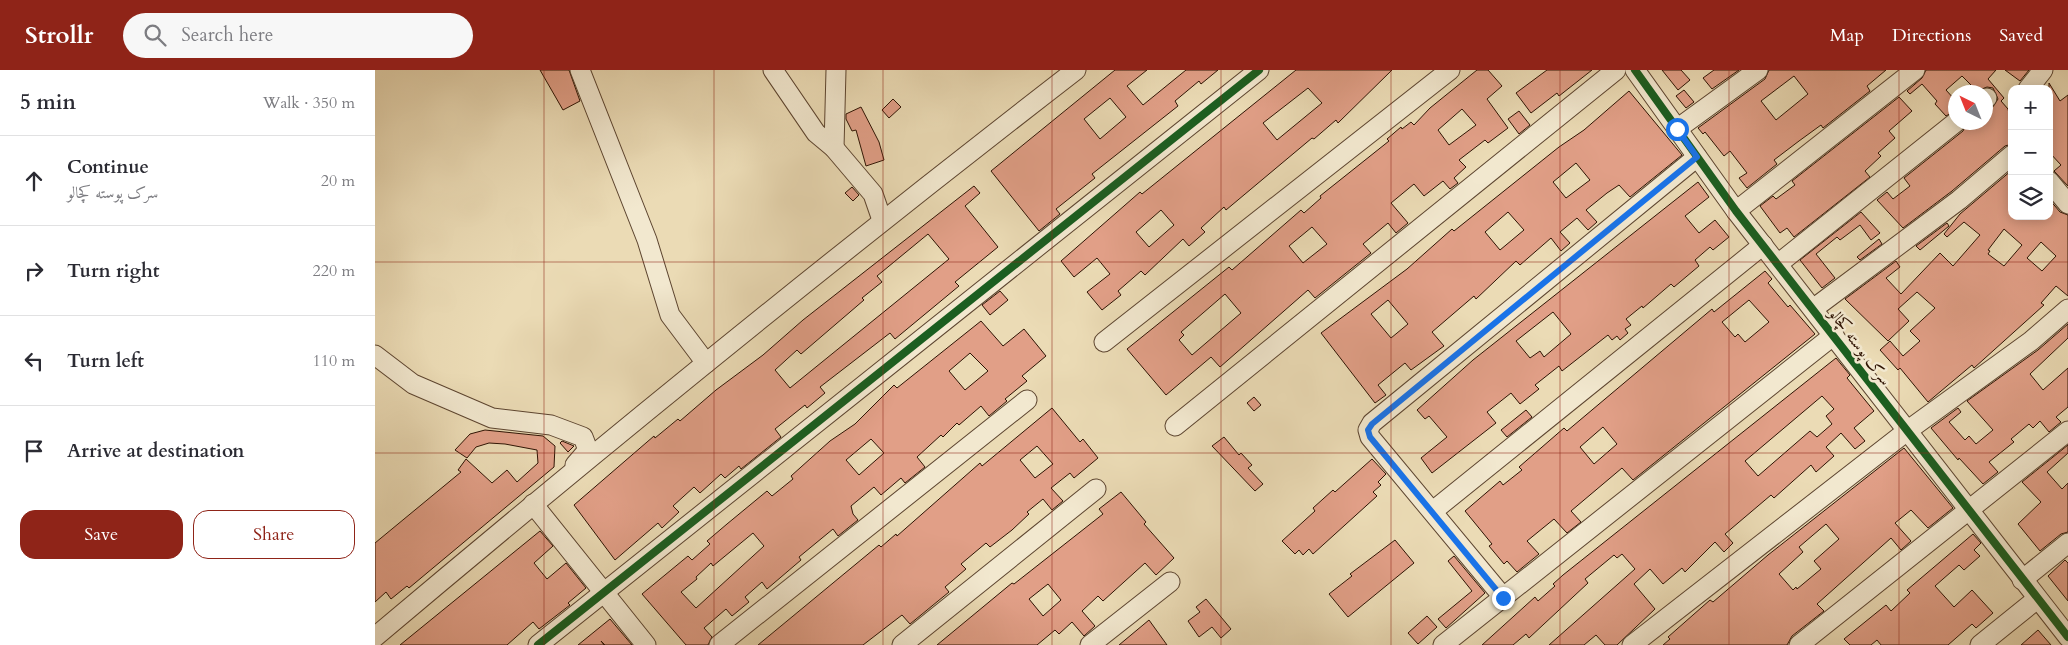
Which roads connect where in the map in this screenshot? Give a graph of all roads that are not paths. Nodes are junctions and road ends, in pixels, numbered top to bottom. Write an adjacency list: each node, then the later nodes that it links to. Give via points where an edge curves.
1 (580, 70): 29 (street, via 647,240 670,315)
2 (773, 70): 15 (street, via 816,132)
3 (835, 70): 15 (street)
4 (1076, 70): 21 (street)
5 (1259, 70): 42 (street)
6 (1450, 70): 27 (street)
7 (1616, 70): 31 (street)
8 (1635, 70): 14 (street, سرک پوسته کچالو)
9 (1758, 70): 14 (street)
10 (1915, 70): 20 (street)
11 (2043, 70): 12 (street)
12 (2031, 85)
13 (1948, 128): 23 (street)
14 (1677, 129): 16 (street, سرک پوسته کچالو)
15 (834, 148): 21 (street, via 873,194)
16 (1697, 157): 20 (street, سرک پوسته کچالو); 37 (street, via 1372,424 1368,430 1370,437)
17 (2008, 158): 24 (street, via 1959,200)
18 (2053, 186): 19 (street)
19 (2068, 204)
20 (1736, 211): 22 (street, سرک پوسته کچالو)
21 (881, 220): 29 (street)
22 (1763, 245): 23 (street, سرک پوسته کچالو); 37 (street)
23 (1778, 264): 24 (street, سرک پوسته کچالو)
24 (1813, 308): 26 (street, سرک پوسته کچالو)
25 (2068, 309): 32 (street, via 2031,341)
26 (1834, 335): 32 (street, سرک پوسته کچالو); 43 (street)
27 (1105, 342)
28 (375, 355): 34 (street, via 413,384 492,418 551,425 583,437 588,450)
29 (706, 363): 34 (street)
30 (1027, 400): 49 (street)
31 (1175, 426)
32 (1907, 431): 38 (street, سرک پوسته کچالو); 53 (street)
33 (2068, 431): 38 (street)
34 (564, 479): 36 (street)
35 (1096, 490): 50 (street)
36 (533, 504): 42 (street); 45 (street)
37 (1433, 510): 43 (street)
38 (1968, 510): 40 (street, سرک پوسته کچالو); 54 (street)
39 (2068, 542): 40 (street)
40 (2022, 580): 44 (street, سرک پوسته کچالو)
41 (1170, 582): 51 (street)
42 (605, 593): 47 (street); 48 (street)
43 (1503, 598): 52 (street)
44 (2037, 599): 46 (street, سرک پوسته کچالو); 55 (street)
45 (375, 637)
46 (2068, 637)
47 (538, 645)
48 (646, 645)
49 (719, 645)
50 (902, 645)
51 (1089, 645)
52 (1443, 645)
53 (1632, 645)
54 (1799, 645)
55 (1980, 645)

